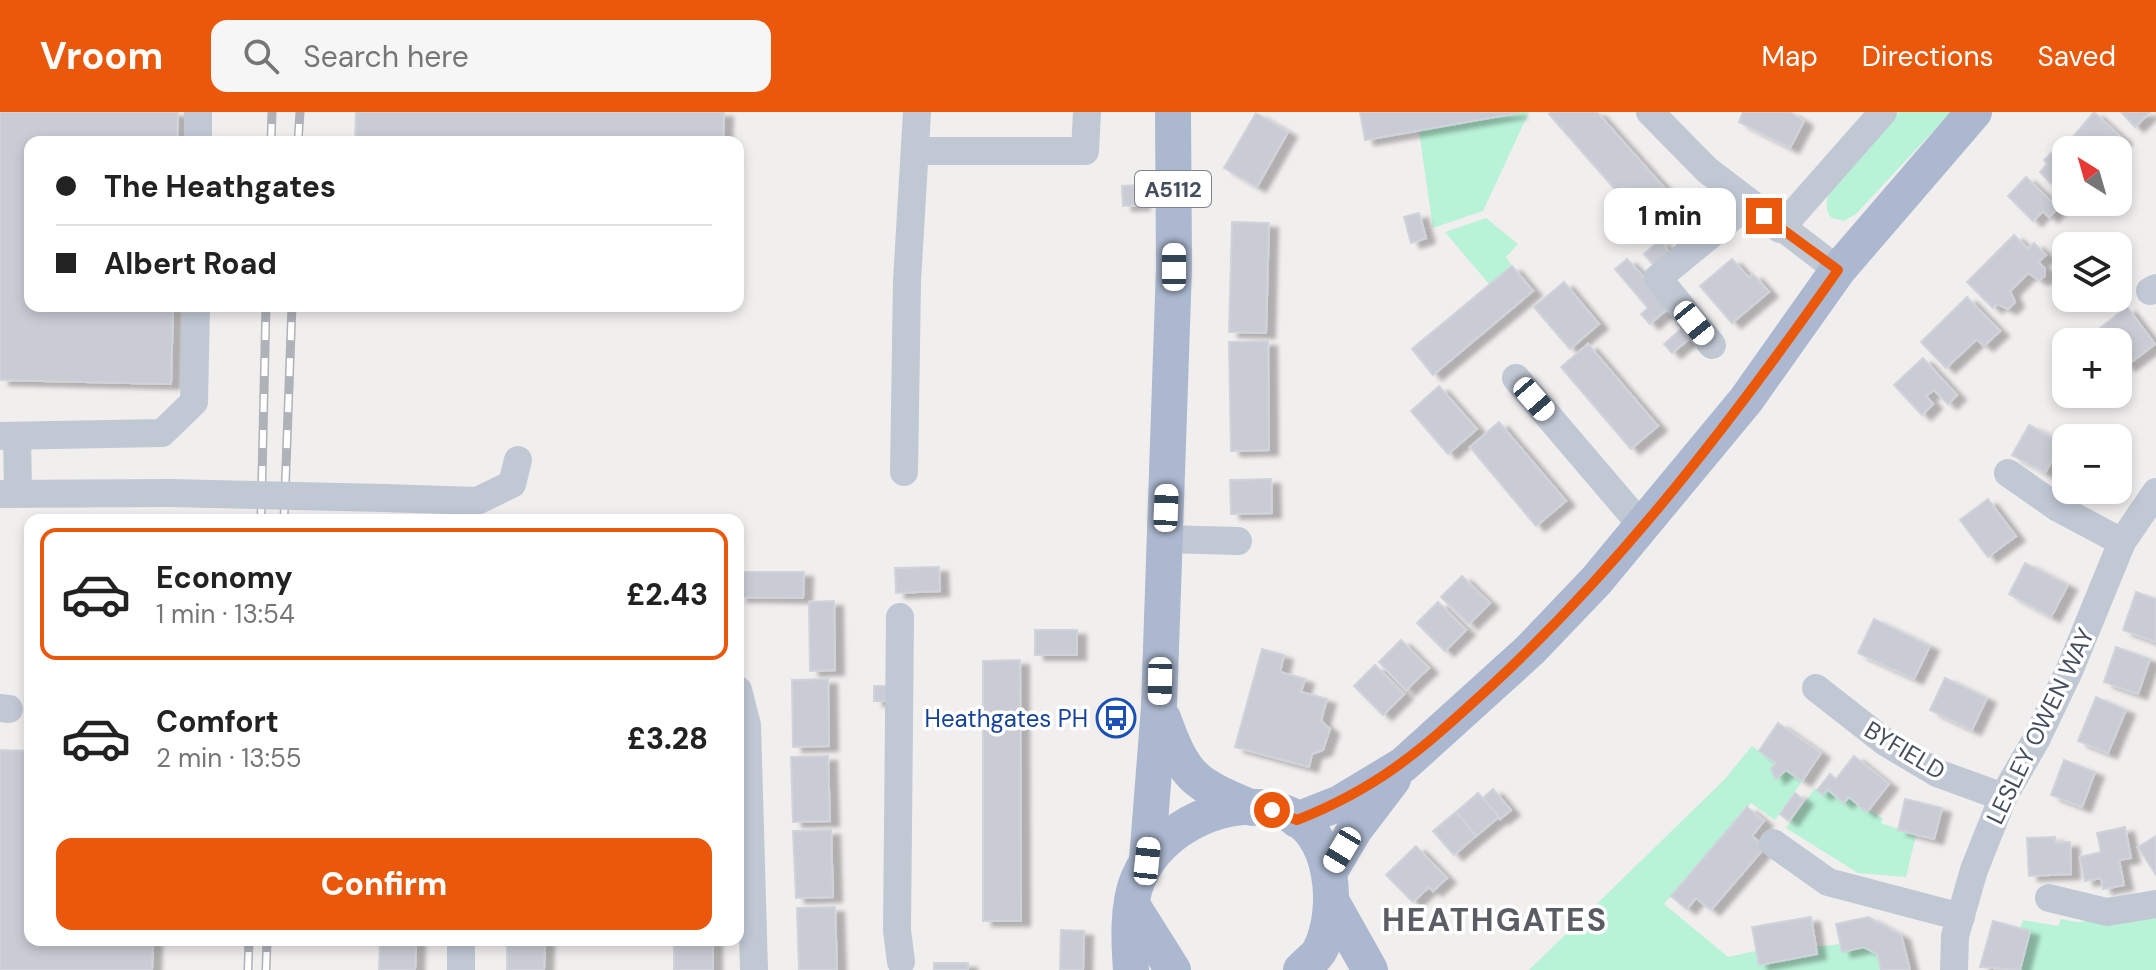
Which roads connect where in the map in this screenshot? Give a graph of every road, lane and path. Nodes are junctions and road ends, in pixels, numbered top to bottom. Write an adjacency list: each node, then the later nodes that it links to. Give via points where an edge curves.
1 (198, 112): 8 (street)
2 (917, 112): 9 (street)
3 (1087, 112): 9 (street, via 1085,151)
4 (1173, 112): 23 (main road, A5112)
5 (1650, 112): 10 (street)
6 (1883, 112): 11 (street)
7 (1974, 112): 12 (main road)
8 (198, 136)
9 (915, 151): 18 (street)
10 (1748, 204): 11 (street); 14 (street, via 1658,278)
11 (1780, 229): 12 (street)
12 (1838, 270): 22 (main road, via 1746,400)
13 (196, 312): 16 (street, via 194,402 162,433)
14 (1712, 345)
15 (1516, 378): 22 (street)
16 (8, 436): 21 (street)
17 (518, 460): 21 (street, bridge, via 512,484 477,501)
18 (904, 472)
19 (2008, 473): 25 (street, via 2058,508)
20 (2156, 492): 25 (street, LESLEY OWEN WAY)
21 (9, 494)
22 (1642, 526): 30 (main road, via 1530,650)
23 (1165, 539): 24 (street); 28 (main road, A5112)
24 (1238, 541)
25 (2122, 542): 31 (street, LESLEY OWEN WAY, via 2063,683)
26 (900, 617): 42 (street)
27 (1816, 688): 31 (street, BYFIELD, via 1885,742 1937,773)
28 (1159, 707): 32 (main road, A5112, via 1177,756 1201,786); 35 (main road, A5112)
29 (744, 713): 44 (street)
30 (1403, 765): 33 (main road, via 1340,803); 36 (main road, via 1355,829)
31 (2003, 797): 40 (street, LESLEY OWEN WAY)
32 (1252, 808): 33 (main road, A5112); 35 (main road, A5112, via 1201,817 1163,842)
33 (1297, 820): 36 (main road, via 1320,847)
34 (1773, 843): 40 (street, via 1828,882)
35 (1147, 861): 39 (main road, A5112, via 1136,883)
36 (1331, 888): 47 (main road, via 1321,950); 48 (main road)
37 (2049, 898): 38 (street, via 2107,912)
38 (2156, 904)
39 (1134, 908): 45 (main road); 46 (main road)
40 (1961, 917): 49 (street, LESLEY OWEN WAY)
41 (461, 946): 43 (street)
42 (901, 962)
43 (461, 970)
44 (754, 970)
45 (1131, 970)
46 (1173, 970)
47 (1301, 970)
48 (1370, 970)
49 (1954, 970)

